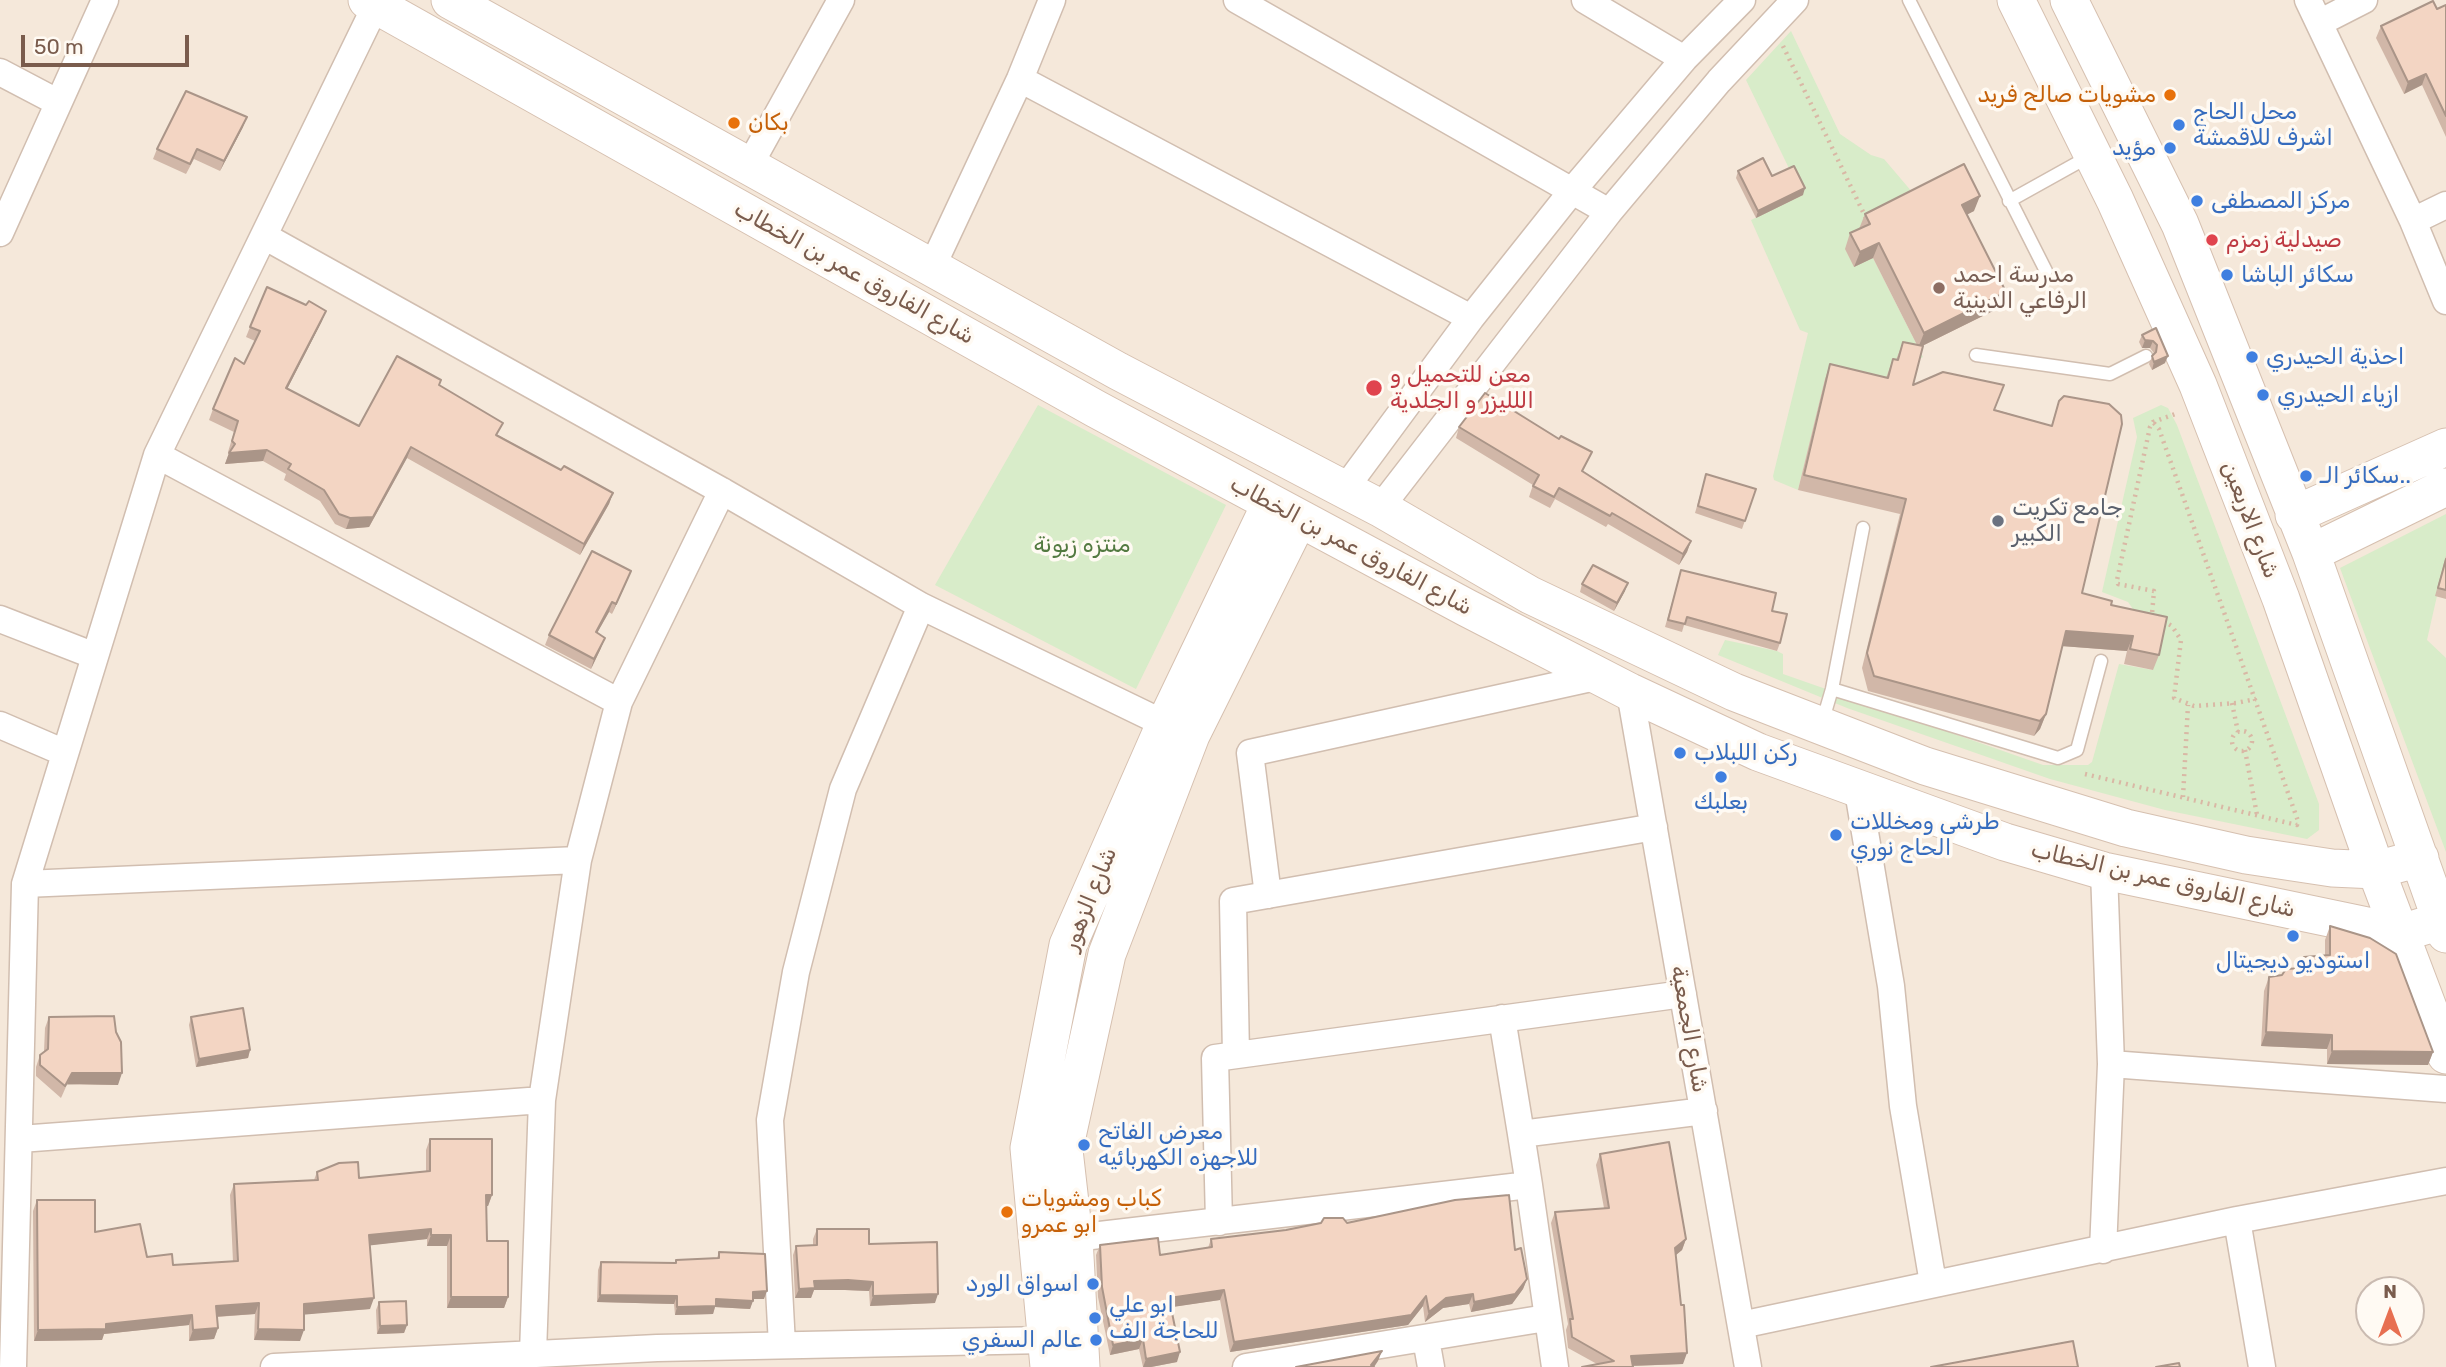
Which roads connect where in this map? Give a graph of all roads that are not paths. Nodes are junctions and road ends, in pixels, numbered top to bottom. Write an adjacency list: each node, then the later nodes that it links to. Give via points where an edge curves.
1 (105, 0): 18 (street)
2 (450, 0): 21 (main road)
3 (841, 0): 21 (street)
4 (1237, 0): 23 (street)
5 (1585, 0): 15 (street)
6 (1742, 0): 15 (street)
7 (1795, 0): 27 (street)
8 (1909, 0): 25 (lane)
9 (2016, 0): 20 (main road, شارع الاربعين)
10 (2070, 0): 19 (main road, شارع الاربعين)
11 (2364, 0): 14 (street)
12 (1048, 1): 17 (street)
13 (371, 3): 30 (street); 43 (main road, شارع الفاروق عمر بن الخطاب)
14 (2313, 12): 28 (street)
15 (1684, 60): 23 (street)
16 (0, 72): 18 (street)
17 (1020, 79): 31 (street); 34 (street)
18 (57, 102): 29 (street)
19 (2128, 119): 20 (main road, via 2121,134 2107,142 2091,141); 22 (main road, شارع الاربعين)
20 (2088, 146): 24 (main road, شارع الاربعين); 25 (lane)
21 (749, 166): 31 (main road)
22 (2157, 177): 24 (main road, via 2138,170 2127,173 2115,189); 44 (main road, شارع الاربعين, via 2180,224)
23 (1572, 191): 27 (street); 34 (street)
24 (2115, 200): 62 (main road, شارع الاربعين, via 2171,344 2205,403 2281,599)
25 (2009, 201): 32 (lane)
26 (2446, 205): 28 (street)
27 (1609, 212): 42 (street)
28 (2413, 221): 33 (street)
29 (0, 233)
30 (264, 236): 38 (street); 41 (street)
31 (932, 267): 40 (main road)
32 (2046, 271)
33 (2446, 301)
34 (1471, 318): 40 (street)
35 (1976, 355): 36 (lane, via 2110,374)
36 (2146, 356)
37 (2446, 447): 44 (main road)
38 (157, 455): 49 (street); 53 (street)
39 (2446, 487): 46 (main road)
40 (1345, 490): 42 (main road)
41 (722, 491): 47 (street); 53 (street)
42 (1380, 508): 56 (main road, via 1610,634)
43 (1285, 511): 51 (main road, شارع الفاروق عمر بن الخطاب); 54 (main road, شارع الزهور); 69 (main road, شارع الزهور, via 1191,735)
44 (2294, 515): 46 (main road, شارع الاربعين)
45 (1863, 528): 52 (lane)
46 (2311, 553): 60 (main road, شارع الاربعين)
47 (920, 607): 54 (street); 90 (street, via 843,789 796,972 770,1120)
48 (0, 619): 49 (street)
49 (95, 656): 57 (street)
50 (2101, 661): 52 (lane, via 2077,750 2058,758)
51 (1615, 684): 58 (main road, شارع الفاروق عمر بن الخطاب, via 1758,752); 59 (street, شارع الجمعية); 65 (street, via 1250,753)
52 (1832, 689): 56 (lane)
53 (619, 702): 61 (street)
54 (1165, 724): 68 (main road, شارع الزهور)
55 (0, 725): 57 (street)
56 (1821, 727): 62 (main road, via 1925,766 2126,828 2246,855)
57 (65, 753): 64 (street)
58 (1858, 791): 63 (main road, شارع الفاروق عمر بن الخطاب); 86 (street)
59 (1654, 827): 65 (street); 70 (street, شارع الجمعية)
60 (2420, 858): 62 (main road); 66 (main road, شارع الاربعين)
61 (578, 860): 64 (street); 76 (street)
62 (2376, 870): 67 (main road, شارع الاربعين)
63 (2104, 871): 67 (main road, شارع الفاروق عمر بن الخطاب); 74 (street)
64 (25, 884): 79 (street)
65 (1268, 895): 72 (street, via 1233,901)
66 (2444, 928): 67 (main road)
67 (2401, 933): 73 (main road, شارع الاربعين)
68 (1068, 945): 69 (main road); 92 (main road, شارع الزهور, via 1029,1147)
69 (1107, 954): 84 (main road, شارع الزهور, via 1064,1150)
70 (1683, 994): 71 (street); 77 (street, شارع الجمعية)
71 (1502, 1018): 72 (street); 78 (street)
72 (1236, 1055): 83 (street, via 1216,1058)
73 (2446, 1055)
74 (2111, 1064): 75 (street); 85 (street)
75 (2446, 1089)
76 (542, 1101): 79 (street); 91 (street)
77 (1704, 1111): 78 (street); 88 (street, شارع الجمعية)
78 (1521, 1134): 81 (street)
79 (20, 1139): 94 (street)
80 (2446, 1181): 82 (street)
81 (1529, 1185): 83 (street); 87 (street)
82 (2237, 1220): 85 (street); 101 (street)
83 (1219, 1222): 84 (street)
84 (1074, 1238): 96 (main road, شارع الزهور)
85 (2104, 1251): 86 (street)
86 (1933, 1283): 88 (street)
87 (1546, 1318): 89 (street); 99 (street)
88 (1741, 1325): 100 (street, شارع الجمعية)
89 (1426, 1339): 97 (street); 98 (street)
90 (782, 1345): 92 (street); 93 (street)
91 (533, 1353): 93 (street); 95 (street)
92 (1047, 1353)
93 (573, 1359)
94 (13, 1367)
95 (274, 1367)
96 (1081, 1367)
97 (1246, 1367)
98 (1431, 1367)
99 (1555, 1367)
100 (1748, 1367)
101 (2262, 1367)

